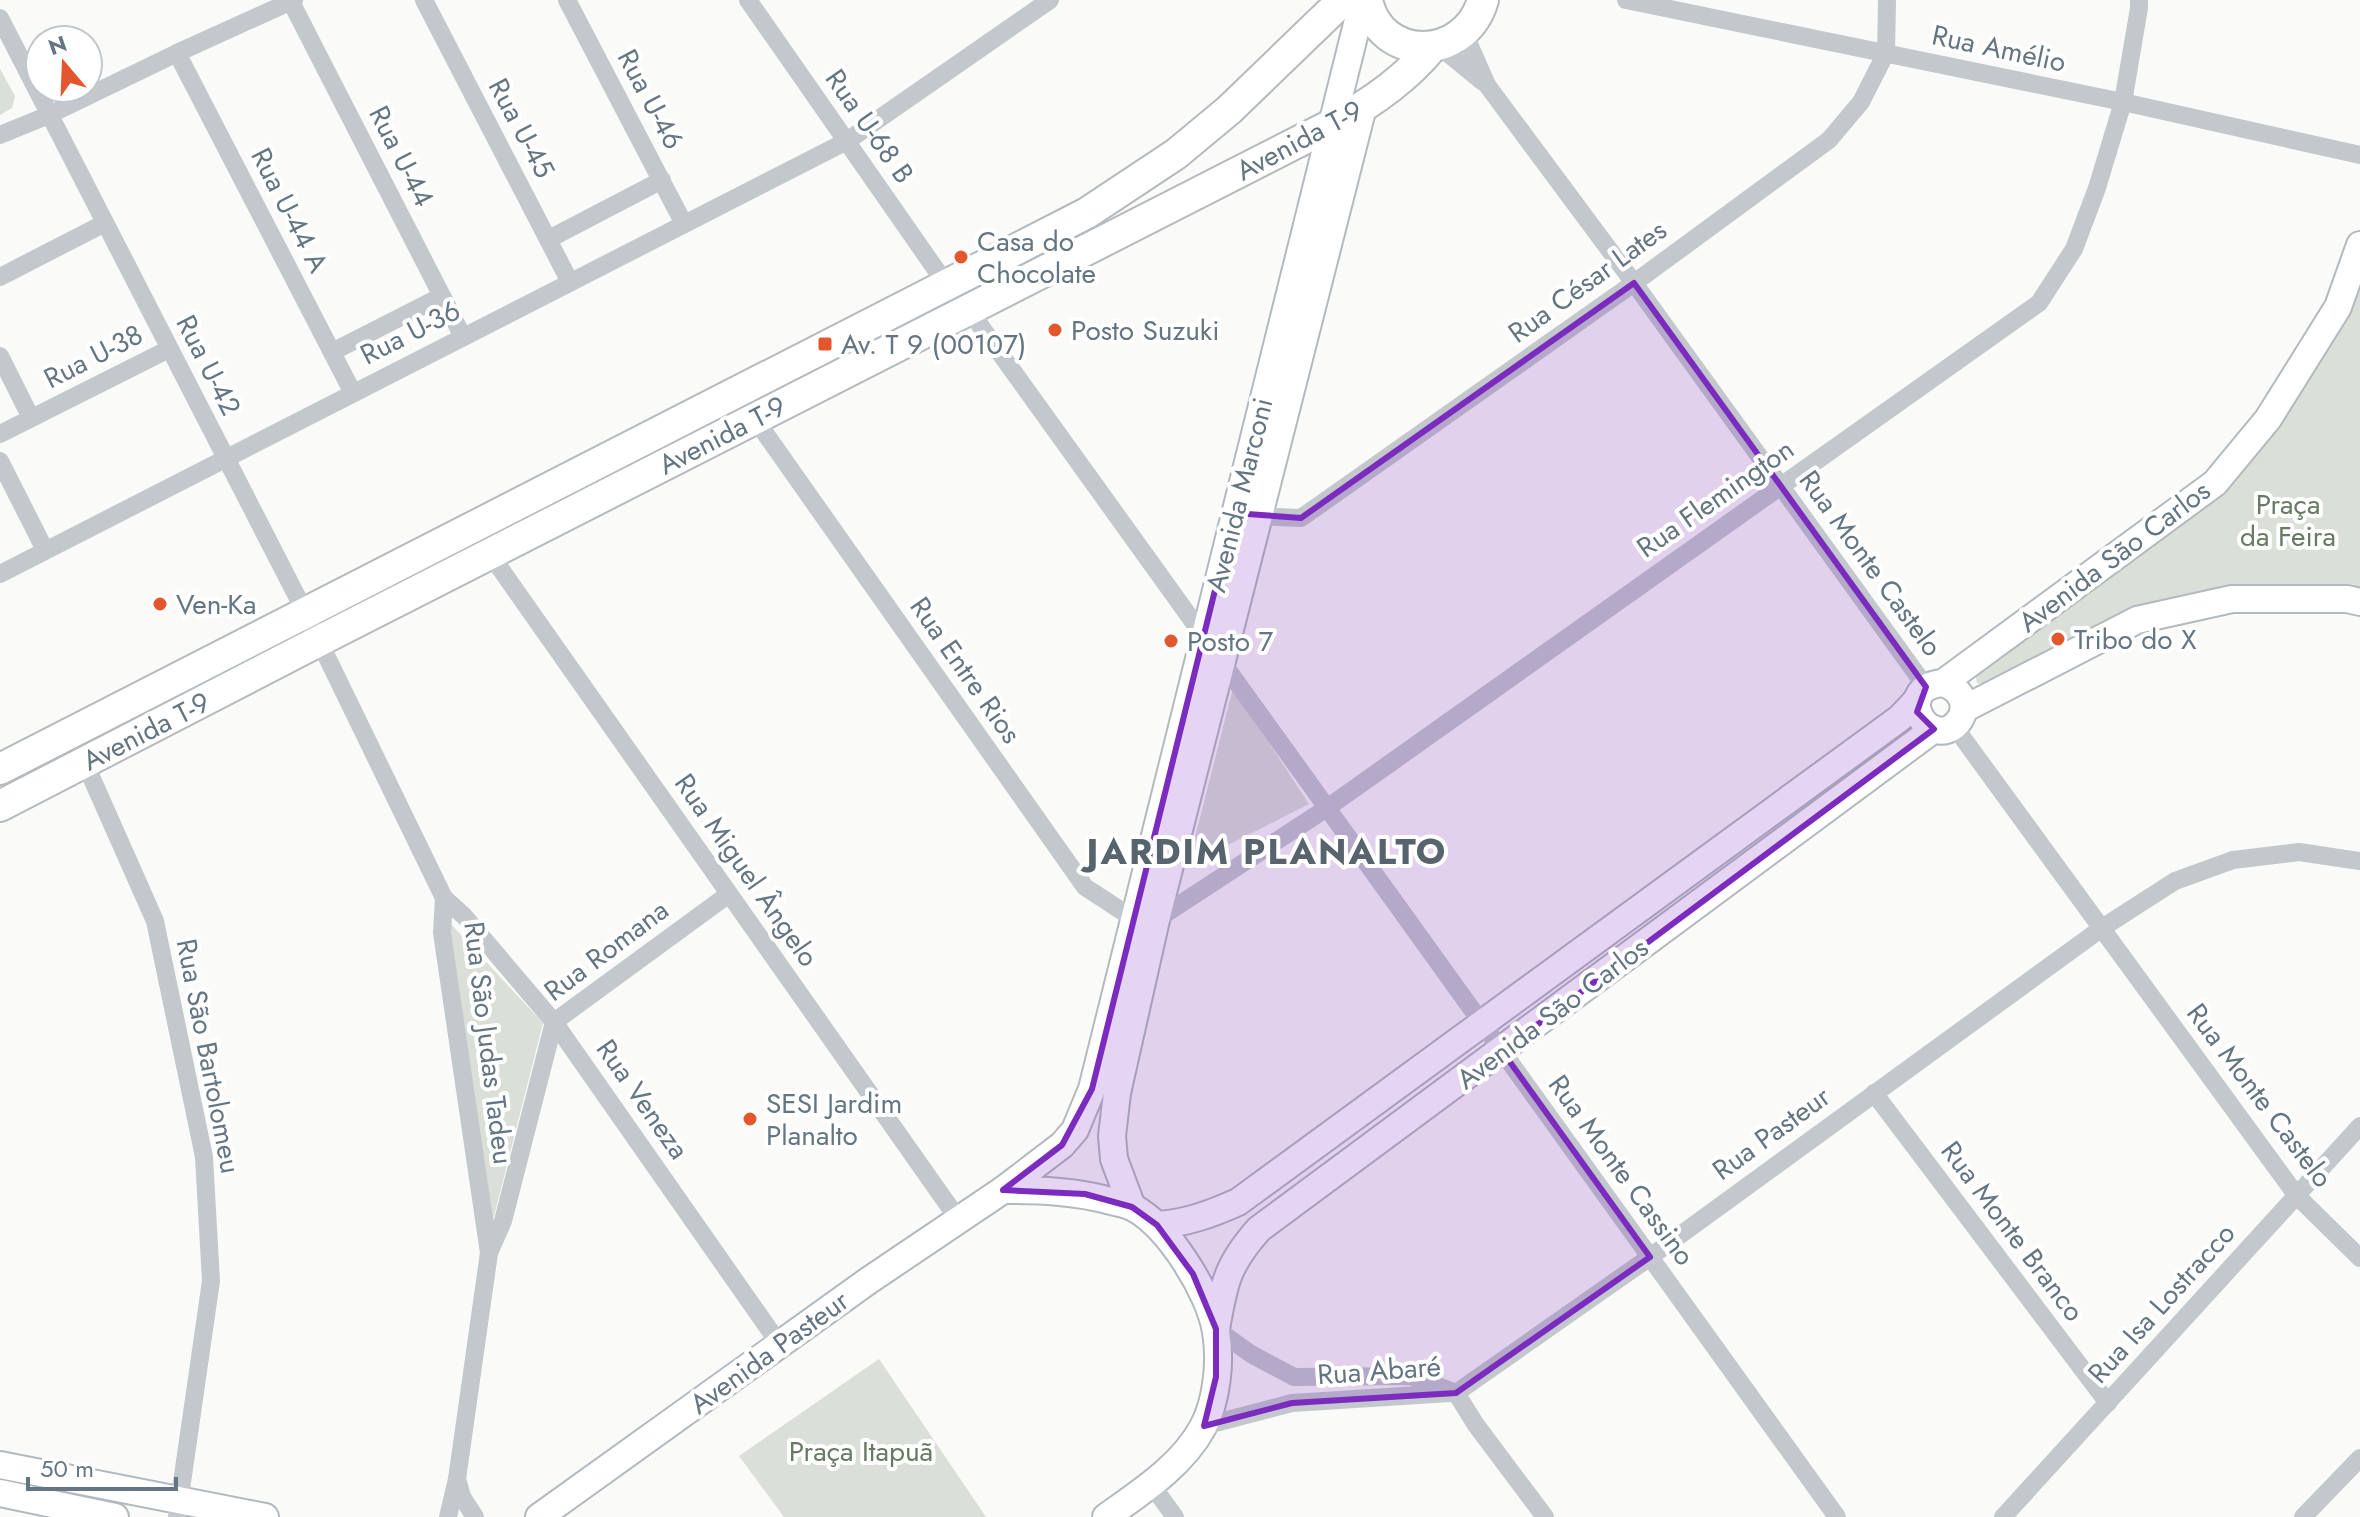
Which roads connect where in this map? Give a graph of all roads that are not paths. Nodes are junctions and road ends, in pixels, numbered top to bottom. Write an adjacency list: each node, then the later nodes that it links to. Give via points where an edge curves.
1 (292, 0): 14 (street); 33 (street, Rua U-44)
2 (424, 0): 27 (street, Rua U-45)
3 (567, 0): 24 (street, Rua U-46)
4 (748, 0): 22 (street, Rua U-68 B)
5 (1050, 0): 22 (street, Rua U-36)
6 (1343, 0): 32 (main road, Avenida T-9, via 1253,89 1176,154 1087,213)
7 (1365, 0): 13 (main road, via 1376,22 1400,42 1416,47); 20 (street, Avenida Marconi)
8 (1483, 0): 13 (main road, Avenida T-9, via 1480,11)
9 (1626, 0): 15 (street, Rua Amélio)
10 (1887, 0): 15 (street, Rua César Lates)
11 (2139, 0): 17 (street, Rua Flemington)
12 (0, 18): 19 (street, Rua U-42)
13 (1445, 42): 16 (street, Rua Monte Castelo); 16 (street, Rua Monte Castelo); 18 (main road, Avenida T-9)
14 (177, 53): 19 (street); 37 (street, Rua U-44 A)
15 (1886, 53): 17 (street, Rua Amélio); 31 (street, Rua César Lates, via 1861,102 1829,140)
16 (1487, 85): 31 (street, Rua Monte Castelo)
17 (2123, 102): 23 (street, Rua Amélio); 45 (street, Rua Flemington, via 2074,249 2039,303)
18 (1363, 107): 20 (main road, Avenida T-9); 46 (street, Avenida Marconi)
19 (49, 115): 21 (street); 25 (street, Rua U-42)
20 (1333, 124): 34 (main road, Avenida T-9); 46 (street, Avenida Marconi)
21 (0, 135)
22 (847, 141): 26 (street, Rua U-36); 32 (street, Rua U-68 B)
23 (2360, 155)
24 (662, 180): 26 (street, Rua U-46); 27 (street)
25 (105, 223): 29 (street); 36 (street, Rua U-42)
26 (684, 224): 30 (street, Rua U-36)
27 (549, 239): 30 (street, Rua U-45)
28 (2360, 245): 55 (street, Avenida São Carlos, via 2338,307 2268,419 2215,483)
29 (0, 277)
30 (570, 282): 35 (street, Rua U-36)
31 (1634, 283): 45 (street, Rua Monte Castelo); 46 (street, Rua César Lates, via 1301,518)
32 (946, 284): 51 (main road, Avenida T-9)
33 (442, 296): 35 (street, Rua U-44); 37 (street, Rua U-36)
34 (969, 310): 41 (main road, Avenida T-9); 52 (street, Rua Monte Cassino)
35 (463, 337): 39 (street, Rua U-36)
36 (169, 349): 40 (street, Rua U-38); 43 (street, Rua U-42)
37 (332, 352): 39 (street, Rua U-44 A)
38 (0, 356): 40 (street)
39 (353, 393): 43 (street, Rua U-36)
40 (31, 418): 42 (street, Rua U-38)
41 (755, 419): 48 (main road, Avenida T-9); 64 (street, Rua Entre Rios, via 1085,887)
42 (0, 434)
43 (225, 458): 47 (street, Rua U-36); 51 (street, Rua U-42)
44 (0, 461): 47 (street)
45 (1781, 486): 55 (street, Rua Monte Castelo); 60 (street, Rua Flemington)
46 (1247, 515): 52 (street, Avenida Marconi); 54 (street, Avenida Marconi)
47 (45, 550): 49 (street, Rua U-36)
48 (490, 554): 53 (main road, Avenida T-9); 62 (street, Rua Miguel Ângelo)
49 (0, 574)
50 (2360, 602): 56 (street, Avenida São Carlos, via 2232,599 2137,620)
51 (305, 612): 53 (street, Rua U-42); 58 (main road, Avenida T-9)
52 (1203, 636): 54 (street, Rua Monte Cassino); 64 (street, Avenida Marconi)
53 (319, 641): 57 (main road, Avenida T-9); 63 (street, Rua São Judas Tadeu)
54 (1222, 662): 60 (street, Rua Monte Cassino); 64 (street, Avenida Marconi)
55 (1929, 690): 56 (street, via 1959,691); 56 (street, via 1917,712 1923,723); 67 (street, Avenida São Carlos, via 1900,718)
56 (1951, 721): 65 (street, Rua Monte Castelo); 68 (street, Avenida São Carlos)
57 (85, 763): 59 (main road, Avenida T-9); 94 (street, Rua São Bartolomeu, via 155,921 204,1157 211,1281)
58 (0, 769)
59 (0, 806)
60 (1327, 808): 64 (street, Rua Flemington); 67 (street, Rua Monte Cassino)
61 (2360, 861): 65 (street, Rua Pasteur, via 2299,852 2233,860 2175,881)
62 (729, 894): 66 (street, Rua Romana); 76 (street, Rua Miguel Ângelo)
63 (444, 898): 66 (street, Rua Veneza); 79 (street, Rua São Judas Tadeu, via 442,933)
64 (1145, 920): 69 (street, Avenida Marconi)
65 (2102, 928): 70 (street, Rua Pasteur); 73 (street, Rua Monte Castelo)
66 (554, 1022): 79 (street, Rua Romana, via 503,1221); 83 (street, Rua Veneza)
67 (1482, 1024): 68 (street, Rua Monte Cassino); 74 (street, Avenida São Carlos)
68 (1502, 1051): 78 (street, Avenida São Carlos); 80 (street, Rua Monte Cassino)
69 (1104, 1091): 72 (street, Avenida Marconi, via 1062,1145); 75 (street, Avenida Marconi, via 1114,1159)
70 (1874, 1093): 80 (street, Rua Pasteur); 87 (street, Rua Monte Branco)
71 (2360, 1126): 73 (street, Rua Isa Lostracco)
72 (1003, 1190): 75 (street, via 1085,1194); 76 (street, Avenida Pasteur)
73 (2297, 1196): 81 (street, Rua Monte Castelo); 87 (street, Rua Isa Lostracco)
74 (1238, 1202): 77 (street, Avenida São Carlos, via 1207,1216); 78 (street)
75 (1132, 1207): 77 (street)
76 (958, 1219): 83 (street, Avenida Pasteur)
77 (1157, 1225): 82 (street, via 1193,1274)
78 (1259, 1229): 82 (street, Avenida São Carlos, via 1231,1267)
79 (489, 1253): 91 (street, Rua São Judas Tadeu)
80 (1650, 1257): 85 (street, Rua Pasteur); 103 (street, Rua Monte Cassino)
81 (2360, 1258)
82 (1216, 1329): 84 (street); 88 (street, via 1216,1377)
83 (780, 1345): 99 (street, Avenida Pasteur)
84 (1294, 1377): 85 (street, via 1411,1376); 86 (street)
85 (1456, 1393): 86 (street, Rua Abaré); 102 (street, Rua Abaré)
86 (1292, 1403): 88 (street, Rua Abaré)
87 (2108, 1403): 104 (street, Rua Isa Lostracco)
88 (1204, 1426): 92 (street)
89 (2360, 1458): 105 (street)
90 (0, 1465): 94 (street)
91 (457, 1479): 97 (street, Rua São Judas Tadeu); 98 (street)
92 (1151, 1484): 100 (street); 101 (street)
93 (0, 1493): 95 (street)
94 (178, 1508): 96 (street)
95 (115, 1517)
96 (265, 1517)
97 (448, 1517)
98 (475, 1517)
99 (539, 1517)
100 (1106, 1517)
101 (1175, 1517)
102 (1545, 1517)
103 (1837, 1517)
104 (2003, 1517)
105 (2303, 1517)

